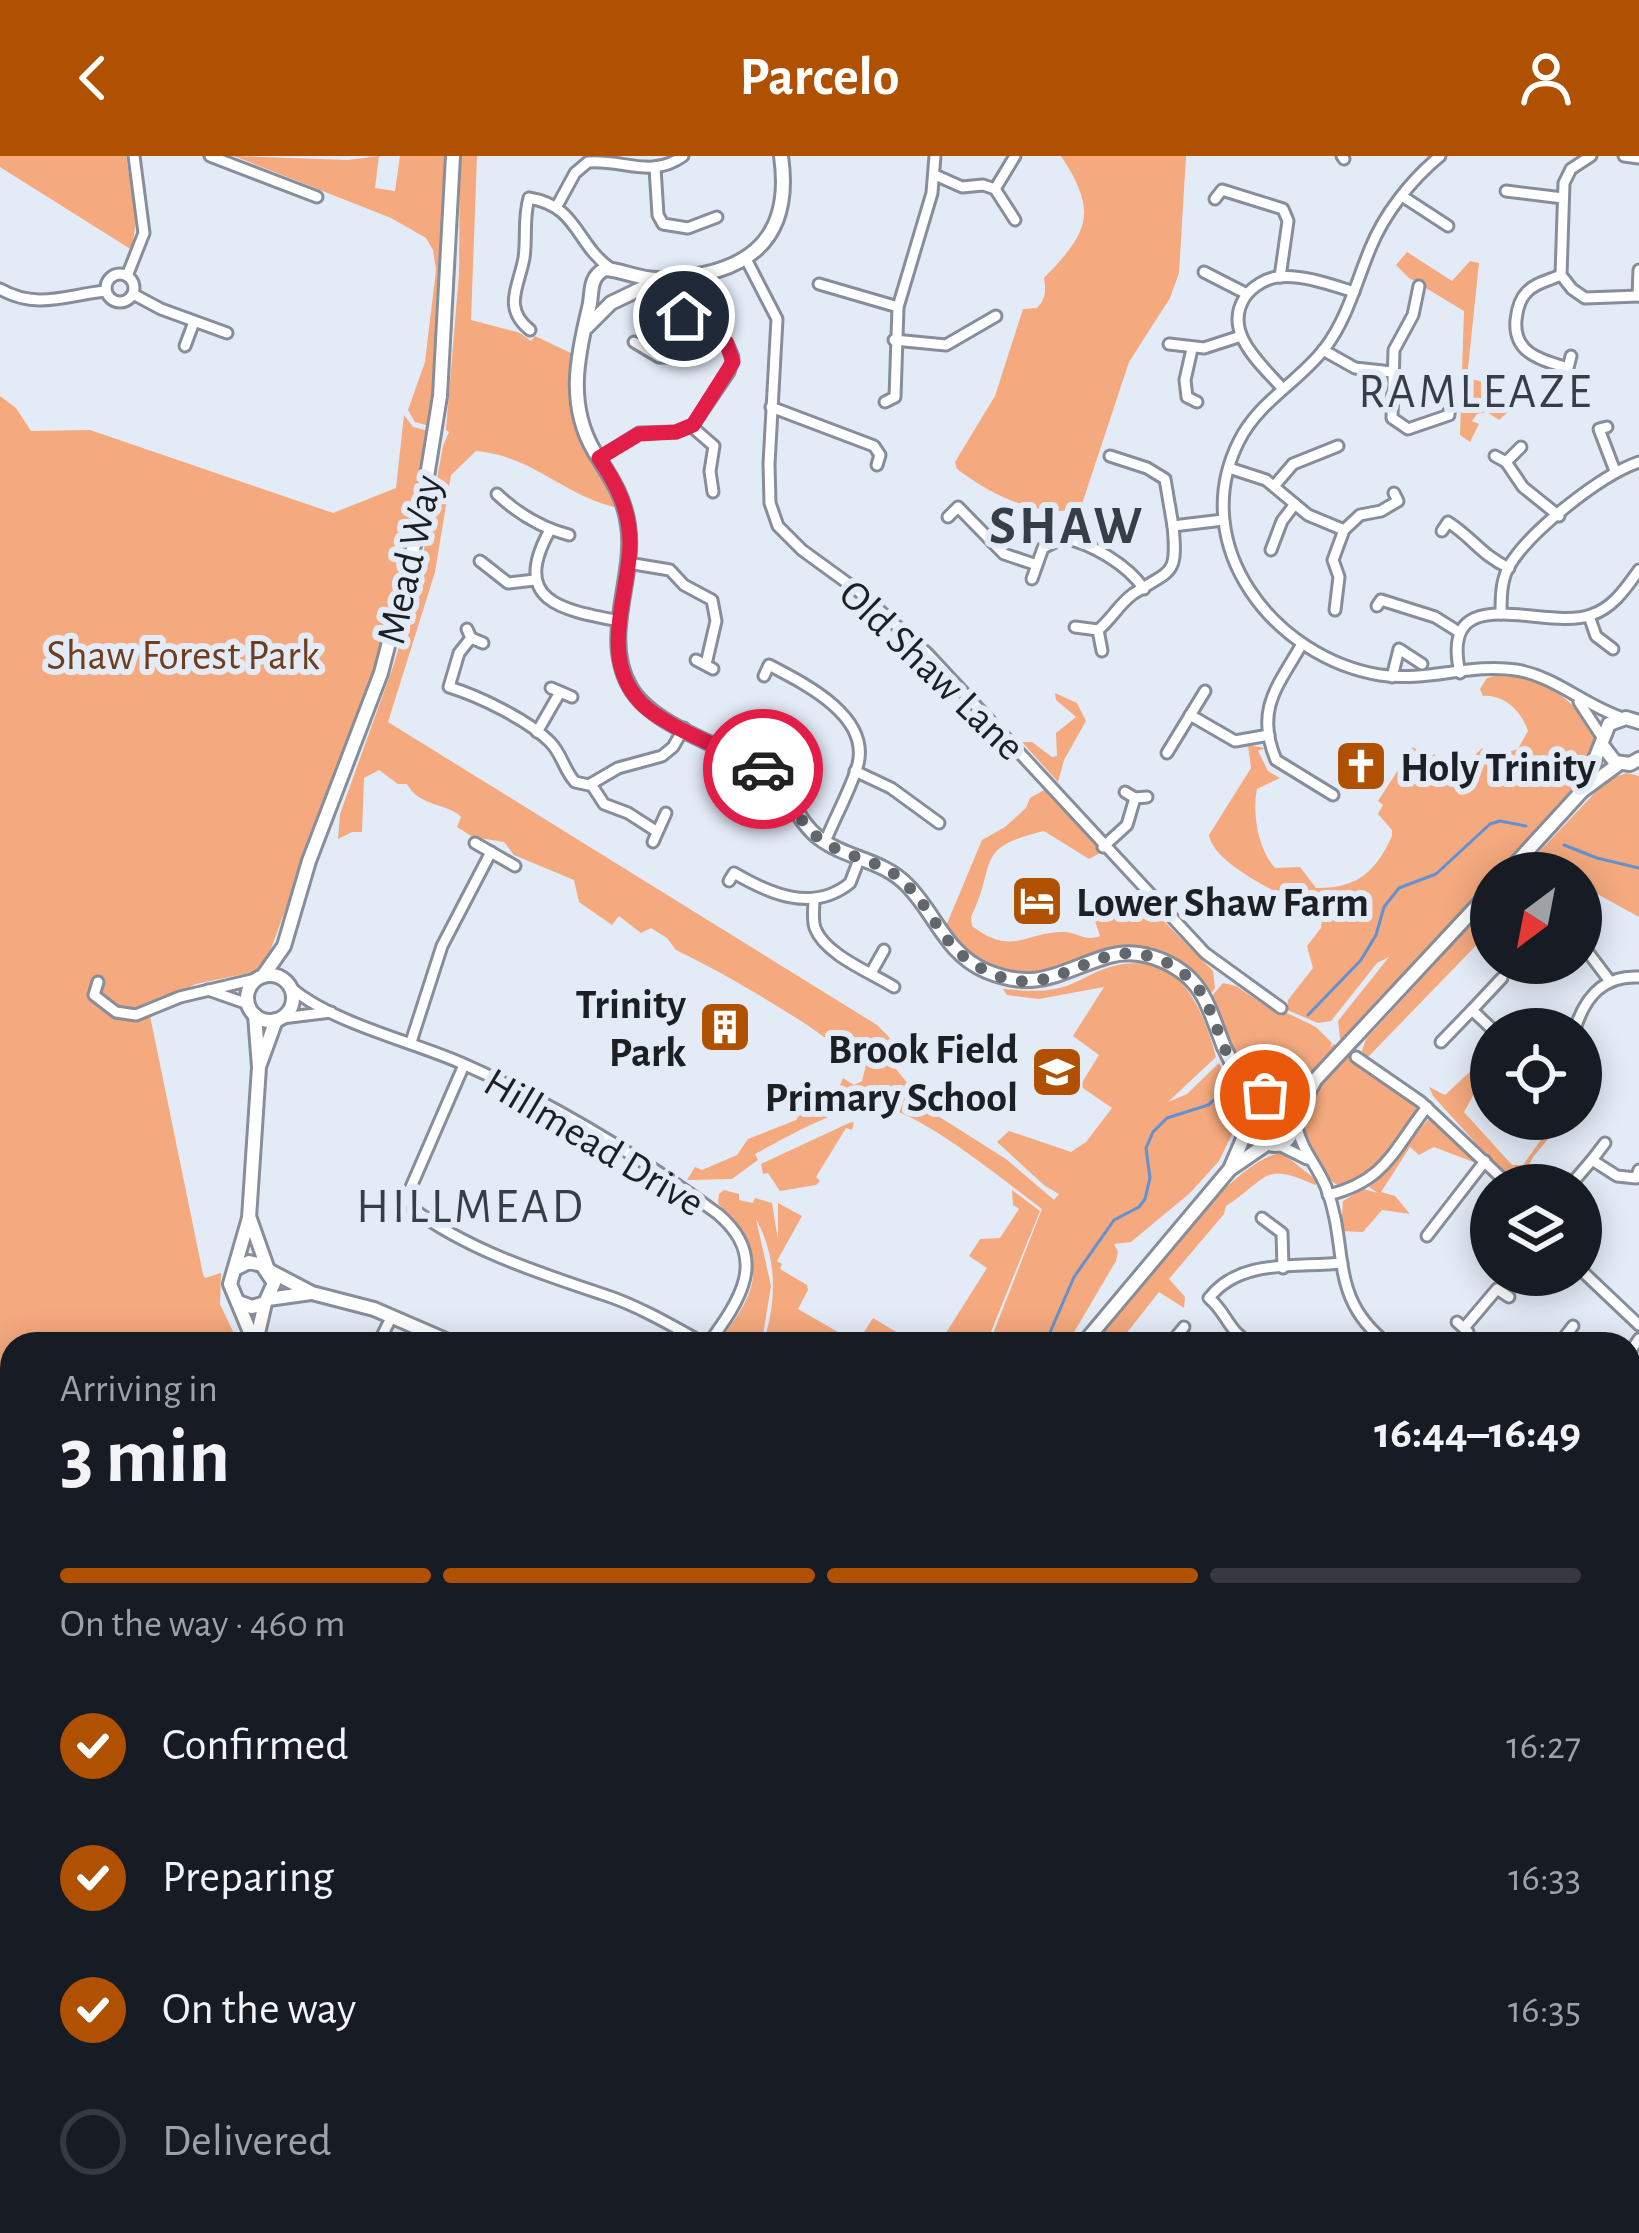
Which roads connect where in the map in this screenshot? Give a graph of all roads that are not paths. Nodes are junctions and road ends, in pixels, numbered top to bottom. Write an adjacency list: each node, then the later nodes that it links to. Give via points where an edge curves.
1 (134, 156): 35 (street, via 144,233)
2 (210, 156): 19 (street)
3 (453, 156): 147 (main road, Mead Way, via 440,396 419,526 381,673)
4 (683, 156): 13 (street)
5 (781, 156): 30 (main road, via 780,218)
6 (935, 156): 14 (street)
7 (1015, 156): 15 (street)
8 (1440, 156): 20 (street)
9 (1592, 156): 21 (street, via 1569,173)
10 (1624, 156): 11 (street)
11 (1639, 158)
12 (587, 159): 13 (street); 22 (street)
13 (656, 168): 28 (street, via 661,222 684,228 713,219)
14 (935, 175): 15 (street); 48 (street)
15 (995, 189): 26 (street)
16 (1219, 189): 36 (street, via 1283,209)
17 (1506, 191): 18 (street)
18 (1520, 193): 21 (street); 24 (street)
19 (316, 196)
20 (1402, 196): 25 (street); 42 (street)
21 (1563, 198): 34 (street)
22 (556, 206): 29 (street); 51 (street, via 524,198 514,323)
23 (1444, 206): 25 (street)
24 (1518, 208)
25 (1436, 218): 27 (street)
26 (1015, 220)
27 (1448, 226)
28 (715, 233)
29 (590, 250): 32 (street); 39 (street)
30 (746, 259): 37 (main road); 69 (street, Old Shaw Lane, via 776,313)
31 (1639, 269): 46 (street)
32 (616, 271): 37 (main road); 39 (main road, via 601,271); 47 (main road, via 626,283)
33 (1204, 272): 44 (street)
34 (1561, 275): 46 (street, via 1586,298); 63 (street, via 1528,290 1516,329 1530,355)
35 (127, 276): 41 (street, via 112,276); 43 (street)
36 (1280, 277): 42 (street); 44 (street)
37 (660, 280): 47 (main road)
38 (826, 282): 48 (street)
39 (592, 287): 47 (main road, via 600,301); 53 (main road)
40 (0, 289): 41 (street, via 47,302)
41 (105, 291): 43 (street, via 119,303)
42 (1354, 292): 61 (street)
43 (133, 294): 50 (street)
44 (1247, 294): 54 (street)
45 (1422, 295): 64 (street, via 1394,350)
46 (1638, 296)
47 (616, 301): 53 (main road)
48 (898, 308): 55 (street)
49 (996, 316): 55 (street, via 980,318 946,345)
50 (194, 322): 52 (street); 58 (street)
51 (530, 330)
52 (227, 333)
53 (583, 333): 75 (main road, via 578,403)
54 (1241, 335): 59 (street); 65 (street)
55 (894, 340): 67 (street)
56 (634, 342): 60 (street)
57 (1169, 344): 59 (street)
58 (185, 346)
59 (1192, 349): 68 (street)
60 (646, 350): 62 (street); 70 (street, via 672,356 689,319 727,343 733,362)
61 (1323, 350): 64 (street, via 1355,368); 65 (street)
62 (638, 362)
63 (1573, 365)
64 (1392, 372): 66 (street, via 1397,425 1451,419)
65 (1282, 388): 78 (street, via 1248,426)
66 (1450, 394)
67 (895, 401)
68 (1189, 401)
69 (771, 407): 77 (street, via 874,446); 139 (street, Old Shaw Lane, via 769,490 778,526 928,653)
70 (691, 426): 75 (street, via 639,434); 81 (street, via 713,446)
71 (1607, 427): 79 (street, via 1599,429)
72 (1323, 435): 80 (street, via 1333,447 1293,464)
73 (1521, 447): 85 (street, via 1500,459)
74 (1110, 456): 88 (street, via 1165,479)
75 (599, 458): 95 (main road, via 627,518)
76 (1639, 462): 79 (street)
77 (877, 465)
78 (1229, 468): 80 (street); 87 (street)
79 (1616, 471): 85 (street)
80 (1275, 485): 84 (street)
81 (708, 486)
82 (1400, 497): 90 (street)
83 (500, 502): 89 (street)
84 (1294, 504): 90 (street); 93 (street)
85 (1559, 516): 97 (street)
86 (948, 517): 96 (street, via 958,507 1004,554)
87 (1223, 520): 88 (street); 111 (street, via 1245,585)
88 (1173, 526): 101 (street, via 1173,568)
89 (550, 530): 92 (street); 100 (street)
90 (1344, 530): 102 (street)
91 (1442, 530): 97 (street, via 1448,522)
92 (569, 535)
93 (1269, 542)
94 (480, 561): 100 (street, via 508,583)
95 (628, 563): 106 (main road); 114 (street, via 670,570 712,600)
96 (1034, 563): 99 (street); 101 (street, via 1046,544 1063,538 1108,552)
97 (1508, 568): 104 (street)
98 (1638, 572): 105 (street)
99 (1032, 579)
100 (536, 580): 106 (street, via 559,608)
101 (1144, 589): 108 (street)
102 (1331, 602)
103 (1377, 606): 109 (street, via 1381,600 1426,614)
104 (1501, 614): 105 (street); 109 (street)
105 (1589, 616): 112 (street, via 1596,636)
106 (620, 621): 124 (main road, via 618,654 631,689)
107 (1076, 627): 108 (street)
108 (1098, 630): 113 (street)
109 (1459, 632): 116 (street)
110 (484, 643): 125 (street, via 469,634 448,693 481,698)
111 (1302, 644): 118 (street, via 1341,665); 126 (street, via 1270,700)
112 (1613, 649)
113 (1102, 651)
114 (705, 664)
115 (1422, 664): 118 (street, via 1399,649)
116 (1460, 673): 118 (street); 121 (street, via 1518,670)
117 (764, 676): 130 (street, via 769,665 837,709 856,741)
118 (1392, 676)
119 (1205, 691): 122 (street)
120 (572, 698): 125 (street, via 555,691)
121 (1578, 700): 123 (street); 127 (street)
122 (1190, 715): 126 (street, via 1235,741); 128 (street)
123 (1633, 718): 127 (main road, via 1609,724)
124 (684, 728): 131 (street, via 666,754); 137 (main road, via 769,773)
125 (537, 732): 131 (street, via 571,780)
126 (1269, 735): 133 (street, via 1276,760)
127 (1602, 741): 129 (main road, via 1609,758); 132 (main road)
128 (1167, 753)
129 (1631, 764): 132 (main road)
130 (855, 772): 136 (street, via 934,820); 137 (street)
131 (591, 784): 135 (street, via 604,805 655,836)
132 (1582, 791): 141 (main road)
133 (1333, 795)
134 (1136, 796): 139 (street, via 1127,825)
135 (666, 813)
136 (922, 829)
137 (824, 842): 142 (main road)
138 (475, 843): 140 (street)
139 (1103, 848): 159 (street, Old Shaw Lane, via 1218,964)
140 (491, 852): 143 (street); 166 (street, via 451,927)
141 (1527, 852)
142 (860, 857): 145 (street, via 847,885); 172 (main road, via 903,880 952,947 988,971 1044,980 1129,953 1180,971 1200,991)
143 (515, 866)
144 (729, 881): 145 (street, via 734,873 770,894)
145 (814, 898): 150 (street, via 819,935)
146 (1470, 914): 171 (main road)
147 (284, 946): 151 (main road, Mead Way); 156 (main road, Mead Way)
148 (884, 950): 150 (street)
149 (1602, 971): 153 (street)
150 (871, 973): 157 (street)
151 (262, 977): 156 (main road); 158 (street); 162 (main road, via 249,989)
152 (1639, 977): 153 (street)
153 (1609, 980): 161 (street)
154 (98, 982): 158 (street, via 97,998 130,1015)
155 (1496, 984): 160 (street)
156 (289, 986): 163 (street, Hillmead Drive); 165 (main road, via 291,1008)
157 (894, 987)
158 (207, 990): 162 (street)
159 (1281, 1008)
160 (1474, 1008)
161 (1583, 1008)
162 (252, 1010): 165 (main road); 170 (main road)
163 (331, 1012): 165 (street, Hillmead Drive); 166 (street, Hillmead Drive)
164 (1470, 1012): 167 (street)
165 (279, 1019): 170 (main road)
166 (411, 1042): 169 (street, Hillmead Drive)
167 (1441, 1042)
168 (1356, 1057): 174 (street)
169 (464, 1064): 206 (street, via 408,1195 412,1208 479,1246); 207 (street, Hillmead Drive, via 599,1135 732,1226 746,1278)
170 (259, 1067): 187 (main road)
171 (1315, 1080): 173 (main road); 176 (main road)
172 (1242, 1081): 173 (main road); 175 (main road)
173 (1276, 1099): 175 (main road); 176 (main road, via 1290,1105)
174 (1426, 1107): 181 (street); 186 (street, via 1381,1171)
175 (1252, 1116): 178 (main road, via 1257,1136); 184 (main road)
176 (1297, 1122): 178 (main road, via 1291,1137); 179 (street)
177 (1604, 1143): 180 (street)
178 (1273, 1144): 179 (street); 184 (main road)
179 (1307, 1159): 186 (street)
180 (1592, 1160): 183 (street); 185 (street, via 1617,1176)
181 (1485, 1161): 182 (street); 189 (street)
182 (1488, 1164)
183 (1589, 1164)
184 (1230, 1169): 208 (main road)
185 (1638, 1176)
186 (1328, 1195): 190 (street)
187 (250, 1218): 191 (main road); 193 (main road)
188 (1262, 1218): 192 (street, via 1282,1233)
189 (1427, 1237)
190 (1342, 1263): 192 (street); 210 (street, via 1356,1312)
191 (237, 1268): 193 (main road, via 249,1262); 198 (main road, via 230,1284)
192 (1282, 1268): 209 (street, via 1234,1274 1205,1303 1219,1307)
193 (268, 1269): 195 (main road); 197 (main road, via 274,1283)
194 (1602, 1290): 200 (street)
195 (312, 1293): 197 (main road); 199 (main road)
196 (1509, 1297): 211 (street, via 1495,1284 1461,1325)
197 (267, 1301): 198 (main road); 203 (main road)
198 (238, 1302): 202 (main road)
199 (392, 1316): 204 (street); 205 (main road)
200 (1639, 1325)
201 (1573, 1326): 212 (street)
202 (250, 1332)
203 (258, 1332)
204 (384, 1332)
205 (428, 1332)
206 (682, 1332)
207 (715, 1332)
208 (1093, 1332)
209 (1232, 1332)
210 (1376, 1332)
211 (1464, 1332)
212 (1568, 1332)

